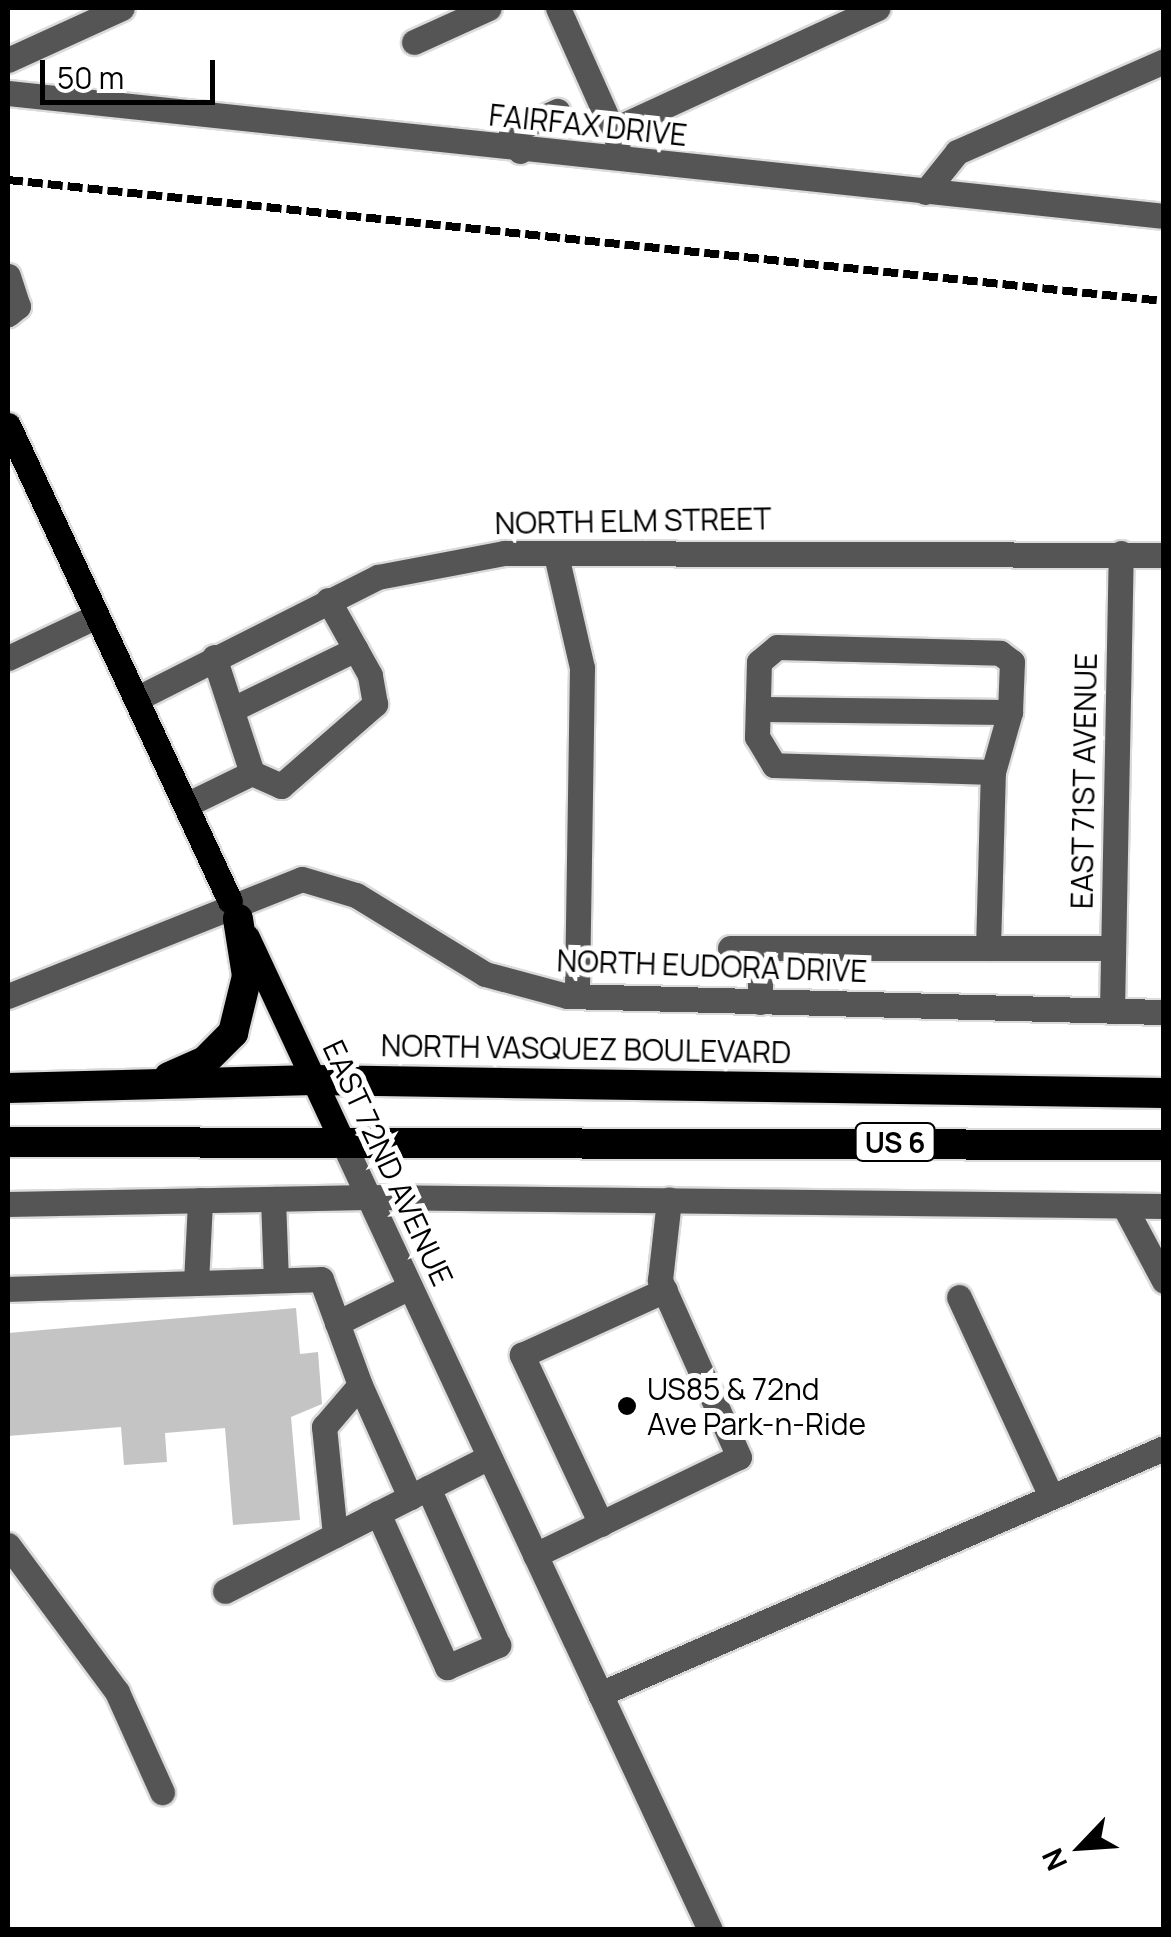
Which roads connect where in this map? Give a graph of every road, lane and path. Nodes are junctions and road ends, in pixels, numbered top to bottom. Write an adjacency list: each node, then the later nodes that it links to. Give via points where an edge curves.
1 (122, 8): 6 (street)
2 (489, 8): 5 (street)
3 (558, 8): 10 (street)
4 (878, 8): 10 (street)
5 (414, 42)
6 (8, 60)
7 (1164, 61): 13 (street, via 957,152)
8 (8, 94): 11 (street, FAIRFAX DRIVE)
9 (557, 112): 11 (street, via 510,132)
10 (615, 128): 12 (street)
11 (520, 151): 12 (street, FAIRFAX DRIVE)
12 (622, 161): 13 (street, FAIRFAX DRIVE)
13 (925, 192): 14 (street, FAIRFAX DRIVE)
14 (1164, 216)
15 (8, 276): 16 (street, via 18,306)
16 (8, 314)
17 (8, 425): 22 (main road, EAST 72ND AVENUE)
18 (1121, 553): 19 (street, NORTH ELM STREET); 20 (street, NORTH ELM STREET, via 658,547); 37 (street, EAST 71ST AVENUE)
19 (1164, 554)
20 (556, 555): 21 (street, NORTH ELM STREET, via 438,563); 39 (street, via 582,668)
21 (328, 600): 23 (street); 24 (street, NORTH ELM STREET)
22 (97, 616): 25 (street); 26 (main road, EAST 72ND AVENUE)
23 (356, 650): 27 (street); 30 (street, via 374,704 282,786)
24 (214, 657): 26 (street, NORTH ELM STREET); 27 (street)
25 (8, 658)
26 (136, 699): 32 (main road, EAST 72ND AVENUE)
27 (237, 706): 30 (street)
28 (758, 709): 29 (street); 29 (street, via 759,662 777,647 1000,653 1012,662); 31 (street, via 757,736 774,765)
29 (1010, 712): 31 (street)
30 (252, 772): 32 (street)
31 (992, 772): 36 (street)
32 (186, 805): 33 (main road, EAST 72ND AVENUE)
33 (234, 910): 38 (street, NORTH EUDORA DRIVE); 39 (street, NORTH EUDORA DRIVE, via 279,882 326,882 484,974); 43 (main road, EAST 72ND AVENUE); 44 (highway, via 248,976 232,1033 205,1061)
34 (730, 948): 35 (street)
35 (760, 948): 36 (street); 40 (street)
36 (988, 948): 37 (street)
37 (1114, 948): 41 (street, EAST 71ST AVENUE)
38 (8, 996)
39 (577, 996): 40 (street, NORTH EUDORA DRIVE)
40 (760, 1002): 41 (street, NORTH EUDORA DRIVE)
41 (1112, 1011): 42 (street, NORTH EUDORA DRIVE)
42 (1164, 1012)
43 (314, 1080): 44 (highway, NORTH VASQUEZ BOULEVARD / US 6); 46 (highway, NORTH VASQUEZ BOULEVARD / US 6); 47 (main road, EAST 72ND AVENUE)
44 (152, 1083): 45 (highway, NORTH VASQUEZ BOULEVARD / US 6)
45 (8, 1088)
46 (1164, 1093)
47 (340, 1136): 48 (highway, US 6); 49 (highway, US 6); 50 (street, EAST 72ND AVENUE)
48 (8, 1142)
49 (1164, 1146)
50 (368, 1197): 51 (street); 53 (street); 60 (street, EAST 72ND AVENUE)
51 (274, 1199): 52 (street); 57 (street)
52 (200, 1200): 54 (street); 59 (street)
53 (669, 1200): 55 (street); 62 (street)
54 (8, 1204)
55 (1124, 1206): 56 (street); 58 (street)
56 (1164, 1206)
57 (276, 1280): 59 (street); 64 (street, via 321,1279)
58 (1164, 1281)
59 (196, 1283): 61 (street)
60 (410, 1287): 64 (street); 67 (street, EAST 72ND AVENUE)
61 (8, 1289)
62 (665, 1290): 71 (street, via 739,1457); 71 (street, via 522,1355)
63 (960, 1297): 69 (street)
64 (337, 1323): 65 (street)
65 (360, 1386): 68 (street); 72 (street, via 324,1427)
66 (1164, 1448): 69 (street)
67 (489, 1457): 68 (street); 74 (street, EAST 72ND AVENUE)
68 (418, 1492): 70 (street); 70 (street, via 498,1645 447,1668)
69 (1051, 1496): 76 (street)
70 (378, 1513): 72 (street)
71 (602, 1524): 74 (street)
72 (335, 1535): 75 (street)
73 (8, 1545): 77 (street, via 117,1692)
74 (536, 1555): 76 (street, EAST 72ND AVENUE)
75 (225, 1591)
76 (600, 1694): 78 (street, EAST 72ND AVENUE)
77 (162, 1792)
78 (710, 1930)

